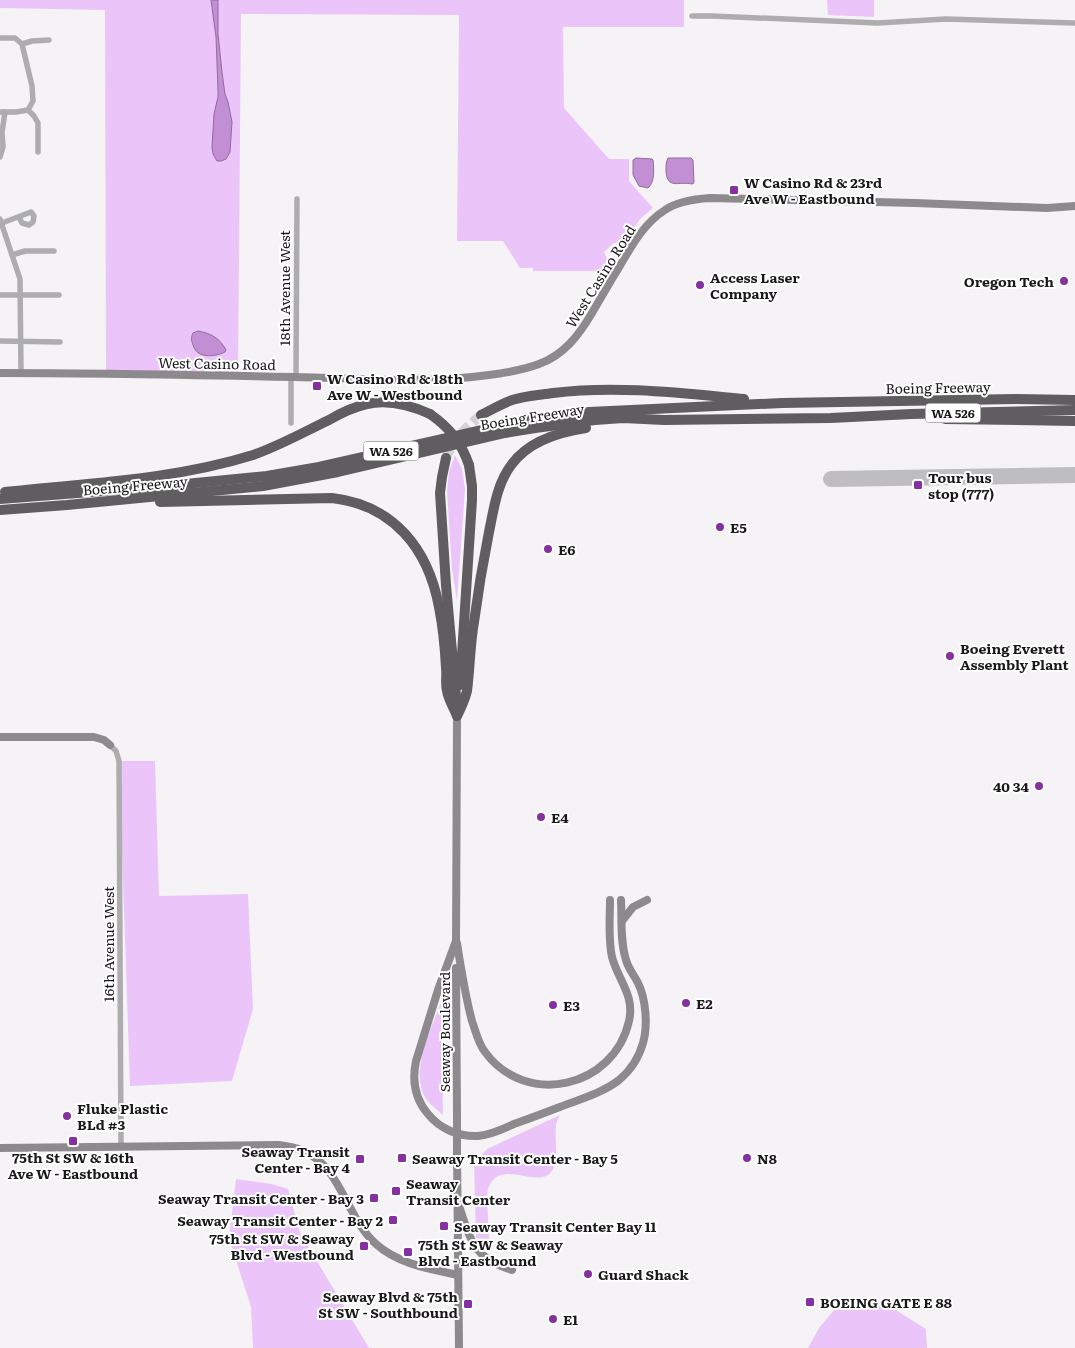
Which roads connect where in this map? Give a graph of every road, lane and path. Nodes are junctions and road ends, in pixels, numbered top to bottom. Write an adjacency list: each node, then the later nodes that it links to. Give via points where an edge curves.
1 (692, 16): 2 (street, via 878,23 946,19)
2 (1075, 23)
3 (0, 38): 5 (street, via 14,38)
4 (49, 40): 5 (street)
5 (22, 44): 6 (street, via 32,86 33,101)
6 (28, 110): 7 (street); 8 (street, via 38,123)
7 (2, 112): 9 (street, via 3,147)
8 (38, 152)
9 (0, 157)
10 (297, 200): 26 (street, 18th Avenue West)
11 (1074, 206): 26 (street, West Casino Road, via 696,199 666,209 640,232 581,332 554,358 526,368 465,378)
12 (19, 217): 13 (street)
13 (1, 221): 14 (street)
14 (8, 242): 15 (street); 17 (street)
15 (0, 245)
16 (54, 251): 17 (street, via 25,251)
17 (12, 255): 19 (street, via 20,279)
18 (0, 295): 19 (street)
19 (20, 295): 20 (street); 22 (street)
20 (59, 295)
21 (0, 341): 22 (street)
22 (21, 341): 23 (street); 25 (street)
23 (60, 342)
24 (0, 373): 25 (street, West Casino Road)
25 (21, 373): 26 (street, West Casino Road)
26 (293, 377): 36 (street, 18th Avenue West)
27 (1075, 396): 28 (highway)
28 (1016, 399): 29 (highway, Boeing Freeway / WA 526); 30 (highway, Boeing Freeway / WA 526)
29 (1075, 400)
30 (782, 403): 32 (highway, via 597,390 514,400); 39 (highway, Boeing Freeway / WA 526, via 544,417 267,476)
31 (1075, 410): 33 (highway, Boeing Freeway / WA 526)
32 (481, 415)
33 (831, 418): 34 (highway, Boeing Freeway / WA 526); 35 (highway)
34 (664, 420): 40 (highway, Boeing Freeway / WA 526, via 623,418 568,423 263,486); 42 (highway, via 568,430 540,441 513,462 494,505 466,693)
35 (1075, 421)
36 (291, 423)
37 (446, 458): 42 (highway, via 440,493)
38 (0, 492): 42 (highway, bridge, via 146,477 229,461 273,447 350,409 381,401 399,403 430,414 461,445 471,474)
39 (0, 499)
40 (67, 505): 41 (highway, Boeing Freeway / WA 526); 42 (highway, via 332,498 348,500 376,511 407,536 429,570 440,607 447,693)
41 (0, 510)
42 (458, 716): 49 (street, Seaway Boulevard)
43 (0, 737): 44 (street, via 94,737)
44 (110, 745): 50 (street, 16th Avenue West, via 119,761)
45 (610, 900): 49 (street, via 612,957 629,994 630,1017 622,1042 610,1059 572,1082 552,1085 524,1081 490,1059 478,1042)
46 (621, 900): 48 (street)
47 (647, 900): 48 (street, via 633,907)
48 (622, 922): 49 (street, via 626,960 644,1003 645,1036 634,1062 617,1082 602,1090 478,1136 455,1133 435,1121 420,1101 414,1081 419,1051)
49 (456, 941): 52 (street, Seaway Boulevard, bridge)
50 (121, 1146): 51 (street); 54 (street, via 293,1147 306,1152 329,1171 353,1215 377,1246 415,1264)
51 (0, 1148)
52 (457, 1199): 53 (street, via 477,1250 498,1266); 54 (street, Seaway Boulevard)
53 (512, 1270)
54 (458, 1275): 55 (street, Seaway Boulevard)
55 (459, 1348)

